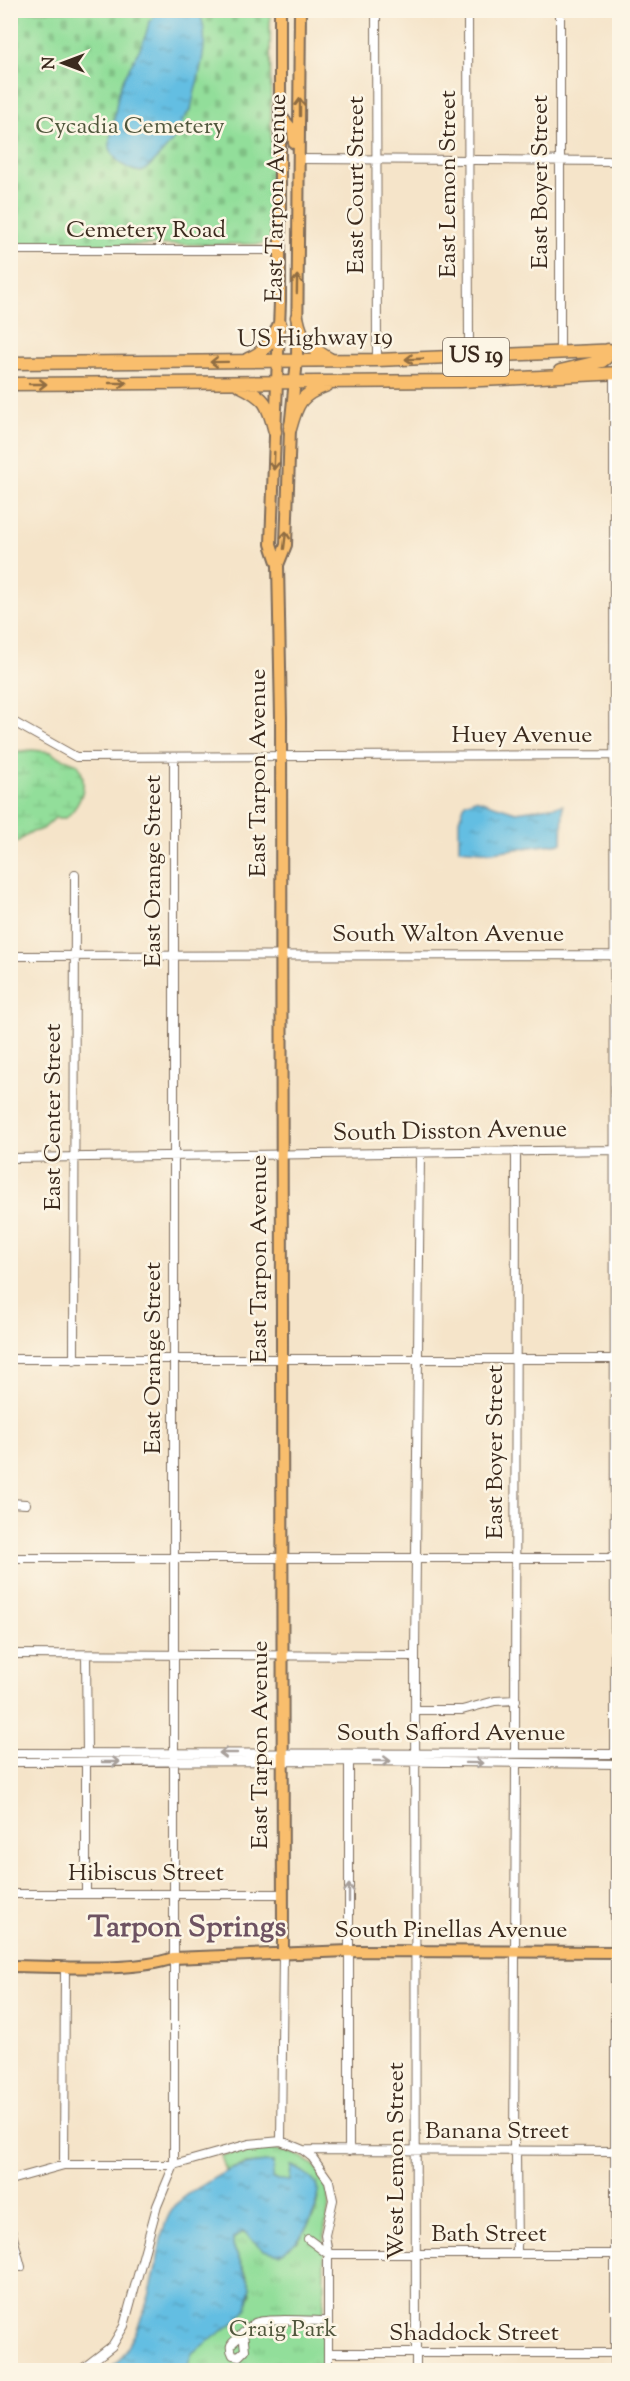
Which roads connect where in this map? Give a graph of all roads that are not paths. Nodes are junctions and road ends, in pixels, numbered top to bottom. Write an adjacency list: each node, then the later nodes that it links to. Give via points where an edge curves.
1 (280, 10): 6 (main road, East Tarpon Avenue)
2 (300, 10): 7 (main road, East Tarpon Avenue, one-way to 2)
3 (376, 10): 8 (street, East Court Street)
4 (468, 10): 9 (street, East Lemon Street)
5 (560, 10): 10 (street, East Boyer Street)
6 (280, 116): 12 (main road, via 294,130 294,167); 14 (main road, East Tarpon Avenue)
7 (300, 159): 8 (street); 12 (main road, East Tarpon Avenue)
8 (377, 160): 9 (street); 23 (street, East Court Street)
9 (468, 160): 10 (street); 19 (street, East Lemon Street)
10 (560, 161): 11 (street); 18 (street, East Boyer Street)
11 (620, 161)
12 (300, 178): 15 (main road, East Tarpon Avenue, one-way to 12)
13 (10, 250): 14 (street, Cemetery Road)
14 (281, 250): 16 (main road, East Tarpon Avenue)
15 (297, 317): 21 (main road, East Tarpon Avenue); 22 (highway, via 306,344)
16 (280, 324): 20 (main road, East Tarpon Avenue); 24 (highway, via 267,348)
17 (614, 350): 18 (highway, US Highway 19 / US 19); 27 (highway, via 597,364)
18 (560, 352): 19 (highway, US Highway 19 / US 19)
19 (469, 357): 23 (highway, US Highway 19 / US 19, one-way to 23)
20 (278, 360): 21 (highway, US Highway 19 / US 19); 24 (highway, US Highway 19 / US 19); 28 (main road, East Tarpon Avenue)
21 (297, 360): 22 (highway, US Highway 19 / US 19); 29 (main road, East Tarpon Avenue)
22 (332, 360): 23 (highway, US Highway 19 / US 19)
23 (377, 360)
24 (243, 361): 25 (highway, US Highway 19 / US 19, one-way to 25)
25 (10, 363)
26 (618, 371): 27 (highway, US Highway 19 / US 19); 37 (street)
27 (536, 378): 30 (highway, US Highway 19 / US 19)
28 (276, 382): 29 (highway, US Highway 19 / US 19); 31 (highway, US Highway 19 / US 19); 34 (main road, East Tarpon Avenue)
29 (294, 382): 30 (highway, US Highway 19 / US 19); 33 (main road, East Tarpon Avenue)
30 (334, 382): 33 (highway, via 299,401)
31 (236, 383): 32 (highway, US Highway 19 / US 19, one-way to 31); 34 (highway, via 263,399)
32 (10, 384)
33 (290, 429): 35 (main road, East Tarpon Avenue, one-way to 33, via 286,545)
34 (275, 432): 35 (main road, East Tarpon Avenue, one-way to 35, via 271,544)
35 (278, 565): 38 (main road, East Tarpon Avenue)
36 (10, 720): 39 (street, Huey Avenue, via 76,757)
37 (617, 755): 38 (street, Huey Avenue); 44 (street)
38 (280, 756): 39 (street, Huey Avenue); 43 (main road, East Tarpon Avenue)
39 (174, 757): 42 (street, East Orange Street)
40 (75, 875): 41 (street, East Center Street)
41 (74, 955): 42 (street, South Walton Avenue); 45 (street, South Walton Avenue); 51 (street, East Center Street)
42 (173, 955): 43 (street, South Walton Avenue); 50 (street, East Orange Street)
43 (281, 955): 44 (street, South Walton Avenue); 49 (main road, East Tarpon Avenue)
44 (617, 955): 46 (street)
45 (10, 956)
46 (617, 1150): 47 (street, South Disston Avenue); 56 (street)
47 (516, 1151): 48 (street, South Disston Avenue); 55 (street, East Boyer Street)
48 (420, 1153): 49 (street, South Disston Avenue); 54 (street)
49 (282, 1154): 50 (street, South Disston Avenue); 59 (main road, East Tarpon Avenue)
50 (173, 1156): 51 (street, South Disston Avenue); 58 (street, East Orange Street)
51 (74, 1157): 52 (street, South Disston Avenue); 57 (street, East Center Street)
52 (10, 1158)
53 (10, 1359): 57 (street)
54 (416, 1359): 55 (street); 59 (street); 66 (street)
55 (516, 1359): 56 (street); 67 (street, East Boyer Street)
56 (617, 1359): 62 (street)
57 (74, 1360): 58 (street)
58 (174, 1360): 59 (street); 64 (street, East Orange Street)
59 (281, 1360): 65 (main road, East Tarpon Avenue)
60 (10, 1503): 61 (street)
61 (26, 1503)
62 (617, 1553): 67 (street, via 609,1558); 68 (street)
63 (10, 1558): 64 (street)
64 (174, 1558): 65 (street); 71 (street, East Orange Street)
65 (282, 1558): 66 (street); 72 (main road, East Tarpon Avenue)
66 (416, 1558): 67 (street); 73 (street)
67 (516, 1558): 74 (street, East Boyer Street)
68 (617, 1646): 79 (street)
69 (10, 1654): 70 (street)
70 (87, 1656): 71 (street); 81 (street)
71 (174, 1656): 72 (street); 82 (street, East Orange Street)
72 (282, 1656): 73 (street); 80 (main road, East Tarpon Avenue)
73 (415, 1656): 75 (street)
74 (516, 1700): 75 (street, via 462,1710); 78 (street, East Boyer Street)
75 (416, 1710): 76 (street)
76 (415, 1749): 78 (street, South Safford Avenue); 80 (street, South Safford Avenue); 85 (street)
77 (10, 1753): 81 (street)
78 (515, 1754): 79 (street, South Safford Avenue)
79 (617, 1754)
80 (281, 1757): 82 (street); 83 (street, South Safford Avenue); 91 (main road, East Tarpon Avenue)
81 (87, 1758): 82 (street); 84 (street); 88 (street)
82 (174, 1758): 90 (street, East Orange Street)
83 (349, 1761): 85 (street, South Safford Avenue, one-way to 85); 92 (street, one-way to 83)
84 (10, 1762)
85 (415, 1762): 86 (street, South Safford Avenue, one-way to 86); 93 (street)
86 (516, 1764): 87 (street, South Safford Avenue); 94 (street)
87 (617, 1764): 95 (street)
88 (86, 1893): 89 (street, Hibiscus Street); 90 (street, Hibiscus Street)
89 (10, 1894)
90 (174, 1894): 91 (street, Hibiscus Street); 97 (street, East Orange Street)
91 (282, 1894): 96 (main road, East Tarpon Avenue)
92 (349, 1951): 93 (main road, South Pinellas Avenue); 96 (main road, South Pinellas Avenue); 102 (street)
93 (417, 1952): 94 (main road, South Pinellas Avenue); 103 (street, West Lemon Street)
94 (516, 1952): 95 (main road, South Pinellas Avenue); 104 (street)
95 (617, 1952): 105 (street)
96 (282, 1953): 97 (main road, South Pinellas Avenue); 100 (street)
97 (173, 1958): 99 (main road, South Pinellas Avenue, via 146,1965); 107 (street, East Orange Street)
98 (10, 1966): 99 (main road, South Pinellas Avenue)
99 (65, 1966): 106 (street)
100 (281, 2141): 101 (street); 107 (street, via 249,2144)
101 (303, 2150): 102 (street, Banana Street); 111 (street, via 320,2166 332,2188 325,2235)
102 (349, 2151): 103 (street, Banana Street)
103 (416, 2151): 104 (street, Banana Street); 112 (street, West Lemon Street)
104 (515, 2151): 105 (street, Banana Street); 113 (street)
105 (617, 2151): 114 (street)
106 (64, 2164): 107 (street); 108 (street)
107 (174, 2165): 122 (street, via 157,2206 124,2326 112,2346)
108 (10, 2180)
109 (10, 2226): 115 (street)
110 (308, 2239): 111 (street)
111 (328, 2254): 112 (street, Bath Street); 117 (street)
112 (416, 2254): 113 (street, Bath Street); 120 (street, West Lemon Street)
113 (517, 2254): 114 (street, Bath Street)
114 (615, 2254): 116 (street)
115 (21, 2266)
116 (617, 2298): 121 (street)
117 (328, 2321): 118 (street, via 257,2321); 119 (street)
118 (243, 2333)
119 (328, 2353): 120 (street, Shaddock Street); 123 (street)
120 (416, 2353): 121 (street, Shaddock Street); 124 (street, West Lemon Street)
121 (617, 2353): 125 (street)
122 (81, 2370)
123 (328, 2370)
124 (416, 2370)
125 (615, 2370)

